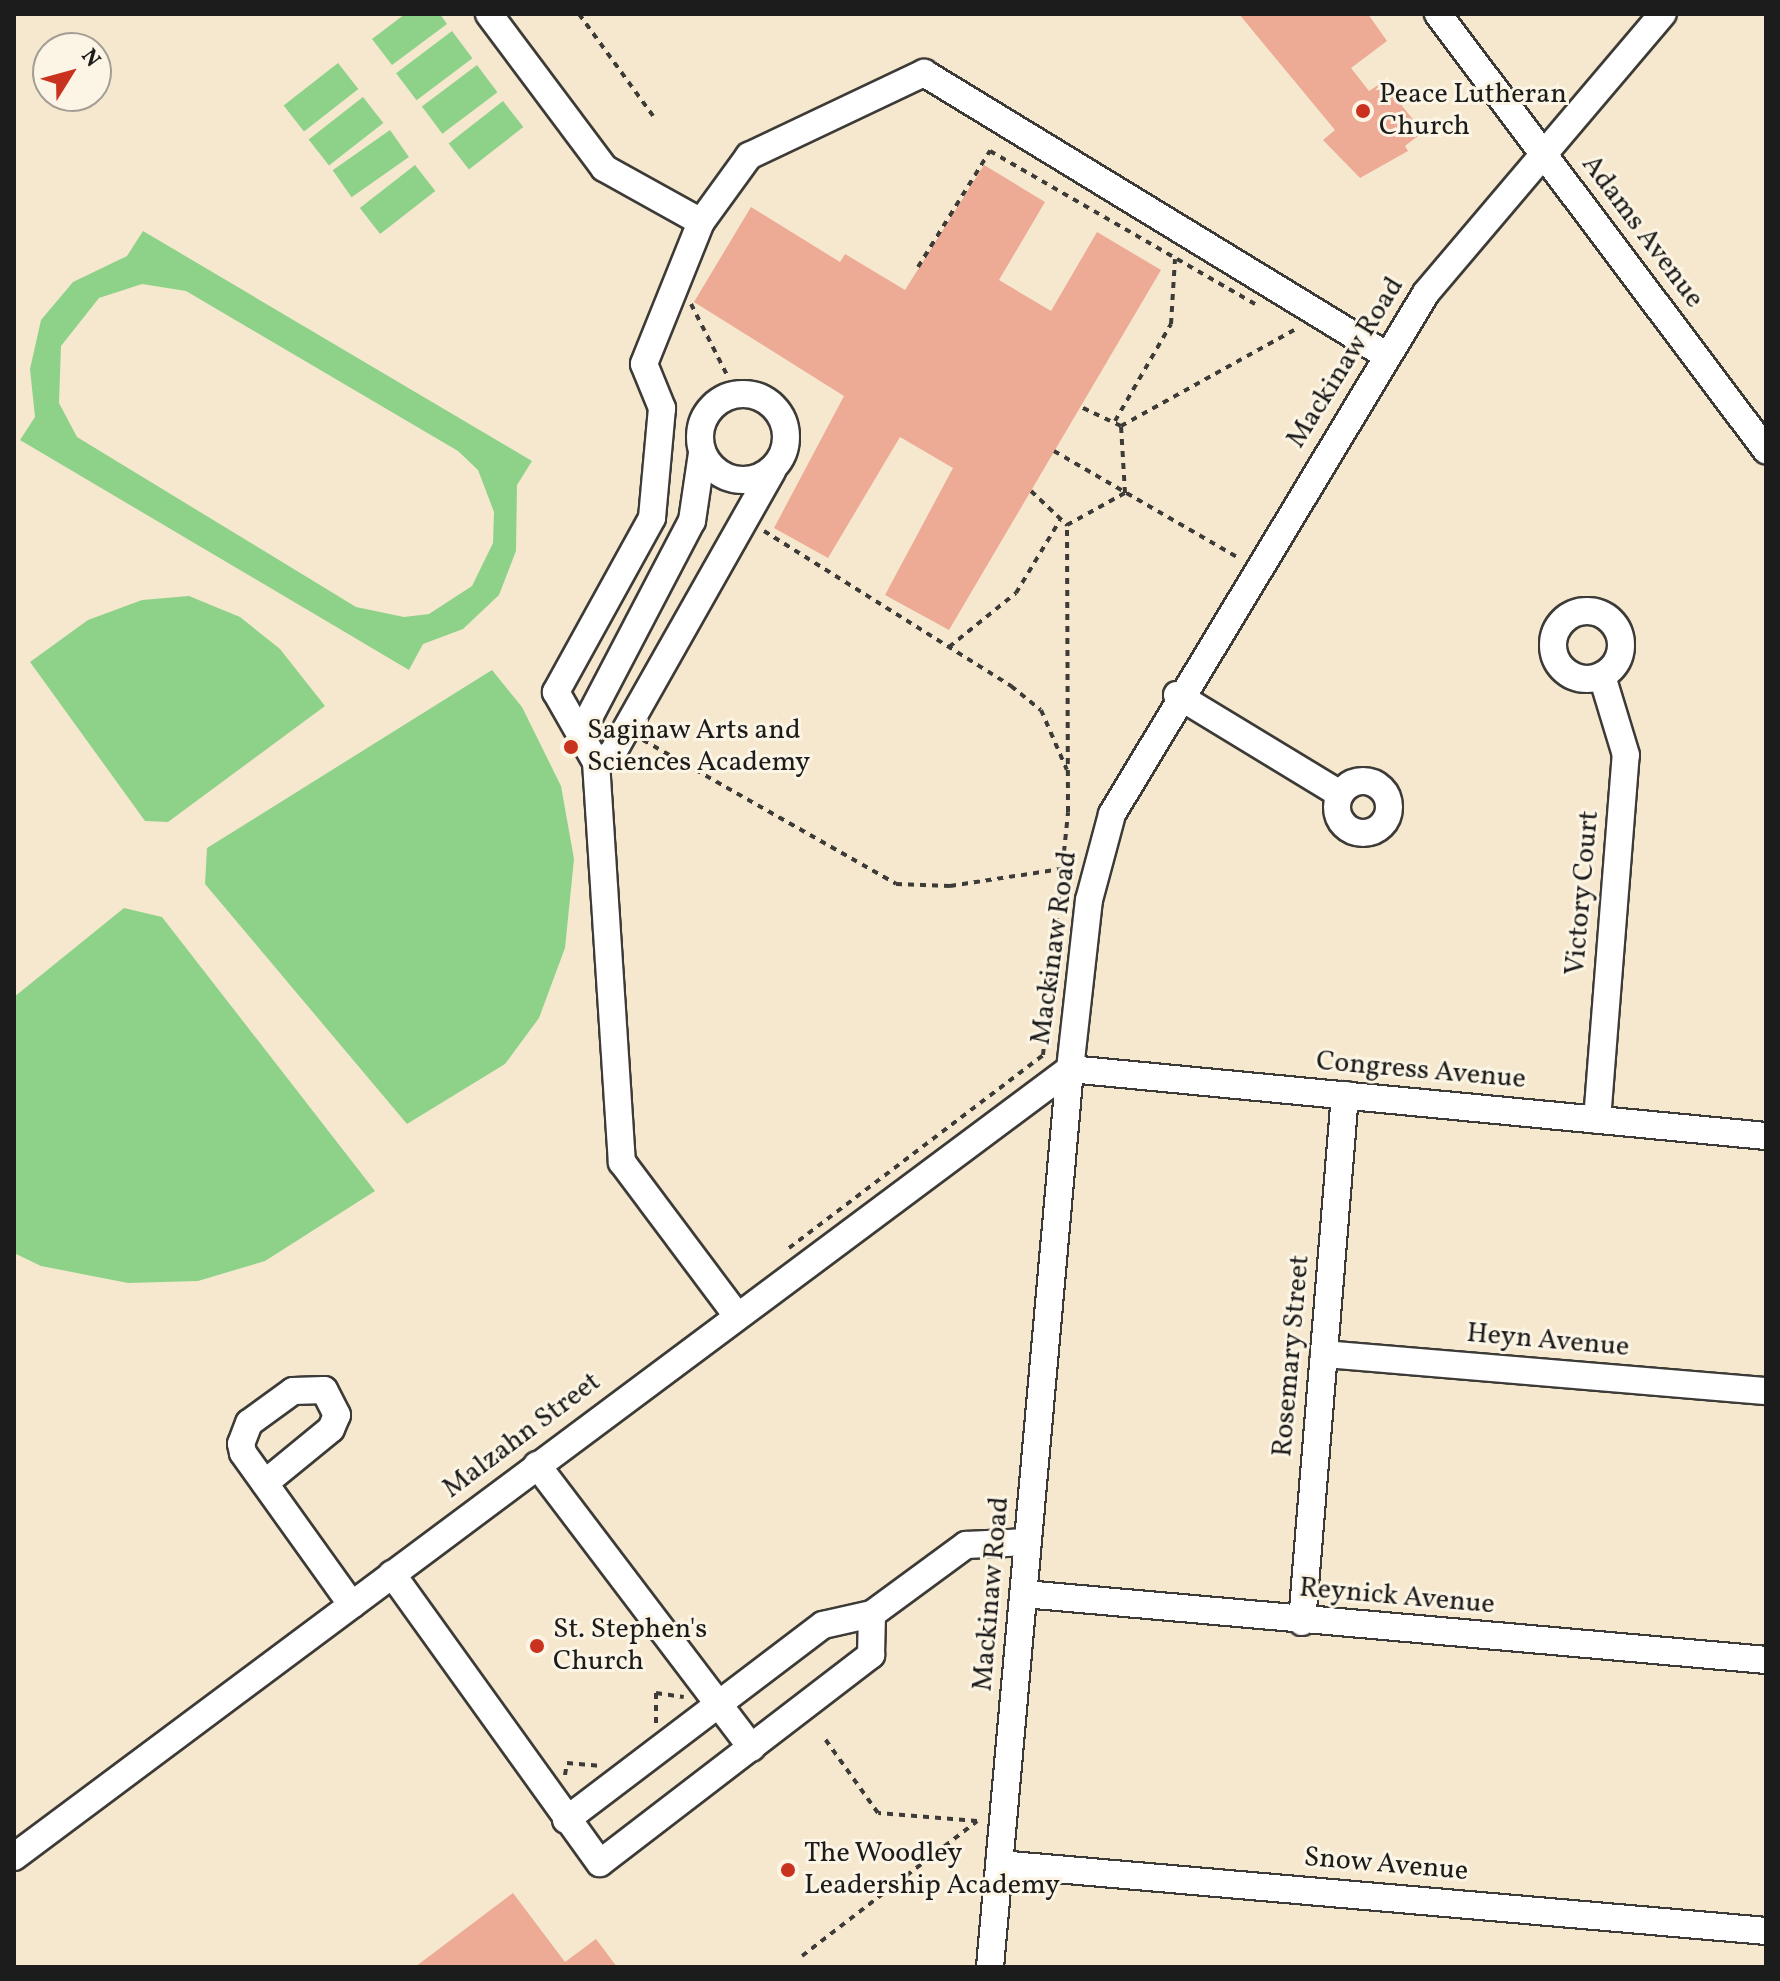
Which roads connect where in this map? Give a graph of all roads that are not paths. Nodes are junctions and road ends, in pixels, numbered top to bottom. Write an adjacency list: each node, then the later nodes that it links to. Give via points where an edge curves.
1 (489, 14): 5 (street, via 604,168)
2 (1438, 14): 4 (street, Adams Avenue)
3 (1663, 14): 4 (street, Mackinaw Road)
4 (1542, 154): 6 (street, Mackinaw Road, via 1426,293); 7 (street, Adams Avenue)
5 (701, 222): 6 (street, via 749,156 924,73); 12 (street, via 644,364 662,408 652,518 556,692)
6 (1386, 355): 11 (street, Mackinaw Road)
7 (1766, 450)
8 (702, 453): 9 (street, via 734,480); 9 (street, via 709,410 749,394 783,418 786,446); 12 (street, via 692,521)
9 (773, 470): 13 (street, via 612,754)
10 (1602, 676): 17 (street, Victory Court, via 1626,755)
11 (1177, 695): 14 (street); 15 (street, Mackinaw Road, via 1112,814 1095,863)
12 (582, 731): 13 (street)
13 (596, 762): 19 (street, via 622,1162)
14 (1340, 794)
15 (1070, 1069): 16 (street, Congress Avenue); 19 (street, Malzahn Street); 24 (street, Mackinaw Road)
16 (1345, 1095): 17 (street, Congress Avenue); 20 (street, Rosemary Street)
17 (1597, 1120): 18 (street, Congress Avenue)
18 (1766, 1136)
19 (737, 1316): 22 (street, Malzahn Street)
20 (1324, 1354): 21 (street, Heyn Avenue); 29 (street, Rosemary Street)
21 (1766, 1391)
22 (537, 1465): 25 (street, Malzahn Street); 31 (street)
23 (265, 1483): 23 (street, via 243,1453 249,1423 303,1387 314,1386 331,1399 337,1415 331,1429); 27 (street)
24 (1028, 1542): 26 (street, Mackinaw Road); 28 (street, via 982,1540 956,1549)
25 (392, 1574): 27 (street, Malzahn Street); 33 (street)
26 (1024, 1594): 29 (street, Reynick Avenue); 35 (street, Mackinaw Road)
27 (352, 1605): 34 (street, Malzahn Street)
28 (872, 1614): 31 (street, via 823,1625); 32 (street, via 871,1655)
29 (1302, 1622): 30 (street, Reynick Avenue)
30 (1766, 1660)
31 (719, 1703): 32 (street); 33 (street)
32 (752, 1748): 33 (street, via 607,1862 595,1861)
33 (566, 1820)
34 (14, 1857)
35 (999, 1864): 36 (street, Snow Avenue); 37 (street, Mackinaw Road)
36 (1766, 1931)
37 (990, 1967)

